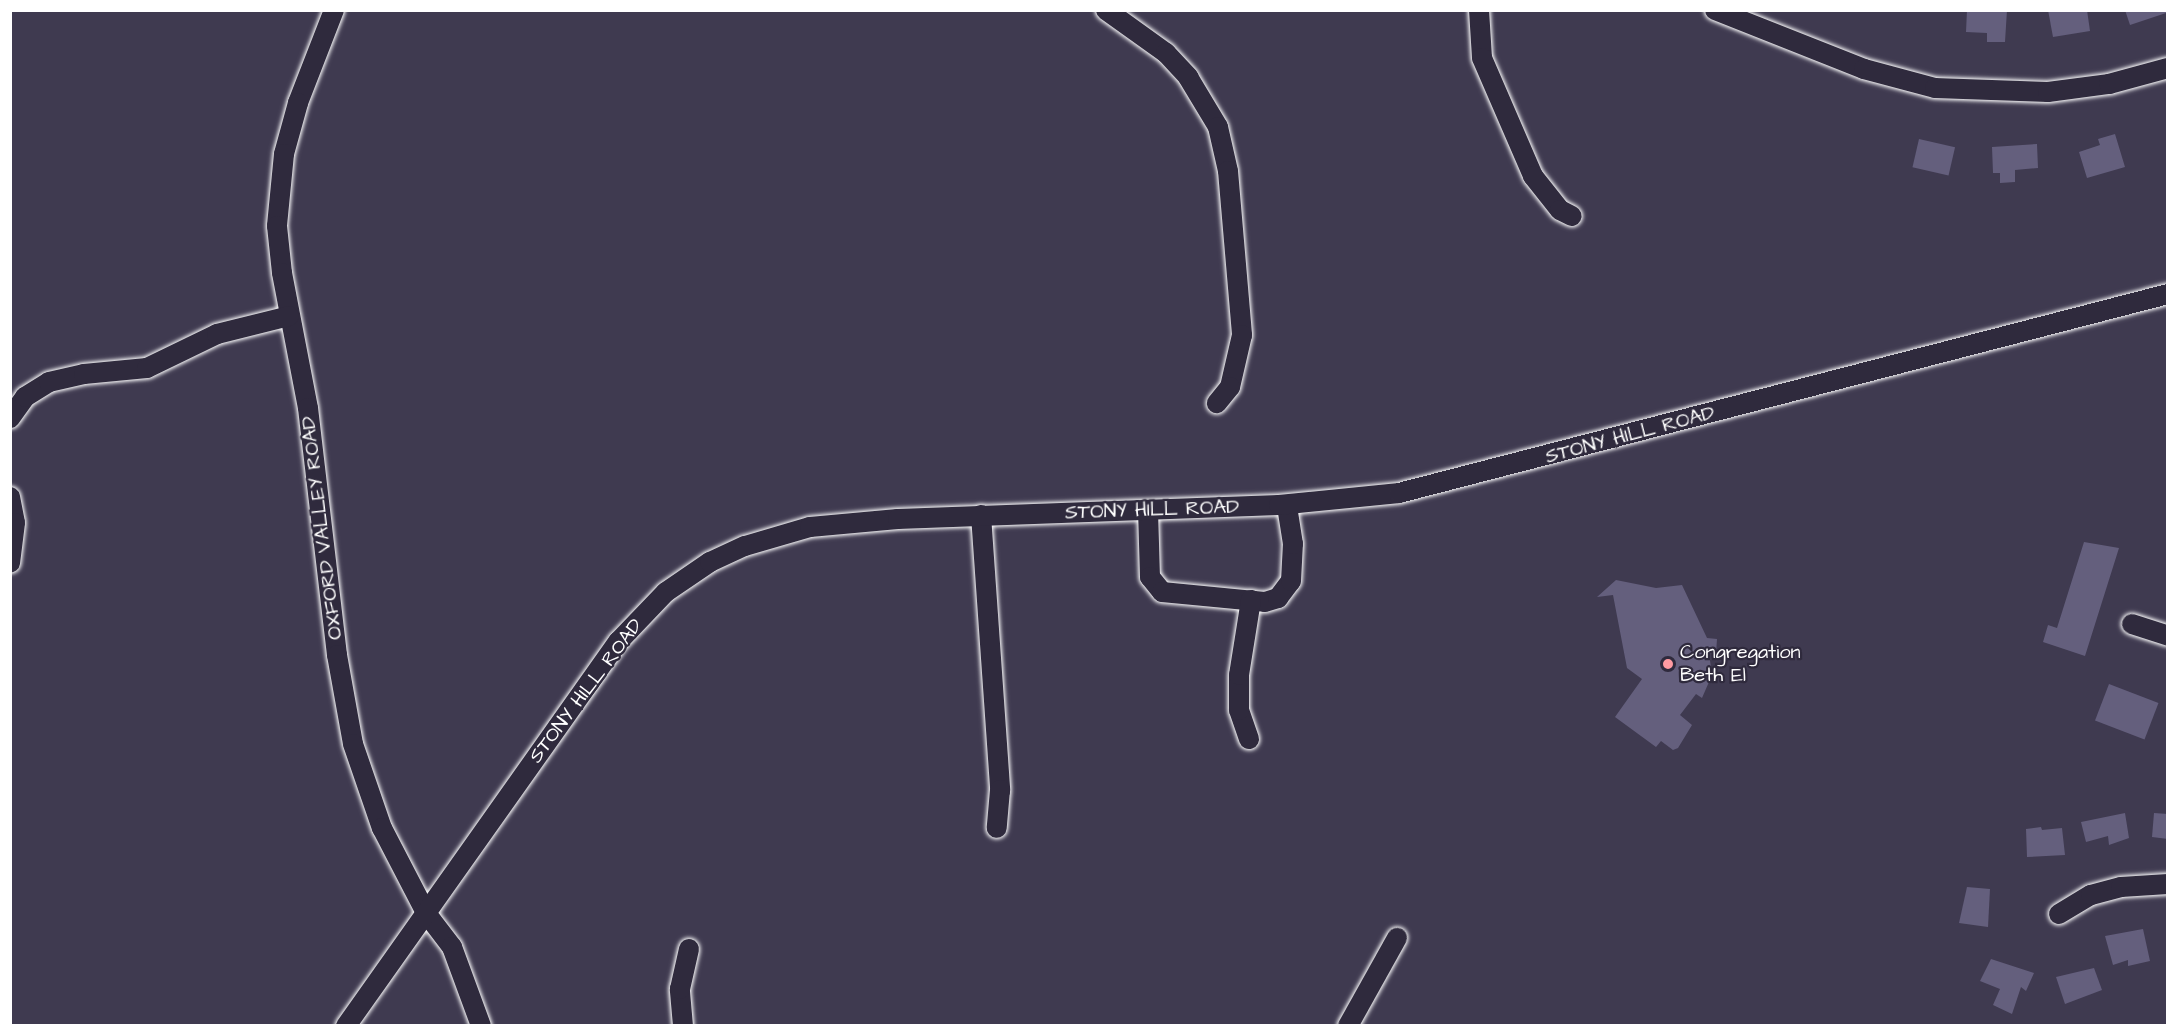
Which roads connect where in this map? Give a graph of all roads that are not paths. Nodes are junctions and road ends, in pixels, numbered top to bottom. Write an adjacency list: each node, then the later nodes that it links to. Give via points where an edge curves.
1 (334, 10): 8 (street, OXFORD VALLEY ROAD, via 294,116 282,166 278,240)
2 (1106, 10): 9 (street, via 1166,53 1188,77 1218,127 1228,171 1242,336 1230,387)
3 (1479, 10): 6 (street, via 1482,58 1529,166 1545,194)
4 (1715, 10): 5 (street, via 1864,69 1946,89 2048,92 2109,84)
5 (2168, 68)
6 (1572, 216)
7 (2168, 294): 12 (street, STONY HILL ROAD, via 1452,482 1340,501)
8 (289, 316): 10 (street, via 217,334 147,368 49,382 25,397); 22 (street, OXFORD VALLEY ROAD, via 308,408 338,664 353,744 375,813)
9 (1217, 403)
10 (10, 418)
11 (10, 497): 15 (street, via 15,523)
12 (1287, 505): 13 (street, STONY HILL ROAD); 16 (street, via 1293,544 1291,581 1278,598)
13 (1148, 510): 14 (street, STONY HILL ROAD); 16 (street, via 1150,577 1154,585 1169,594)
14 (981, 515): 20 (street, via 999,790); 22 (street, STONY HILL ROAD, via 810,527 745,546 701,567 651,606 618,642)
15 (11, 561)
16 (1251, 600): 19 (street, via 1239,675 1239,710)
17 (2132, 624): 18 (street)
18 (2168, 636)
19 (1249, 739)
20 (997, 828)
21 (2168, 884): 23 (street, via 2121,887 2091,895)
22 (426, 913): 26 (street, STONY HILL ROAD); 27 (street, OXFORD VALLEY ROAD, via 457,957)
23 (2059, 914)
24 (1397, 938): 29 (street)
25 (688, 950): 28 (street, via 680,983)
26 (346, 1026)
27 (481, 1026)
28 (683, 1026)
29 (1348, 1026)

